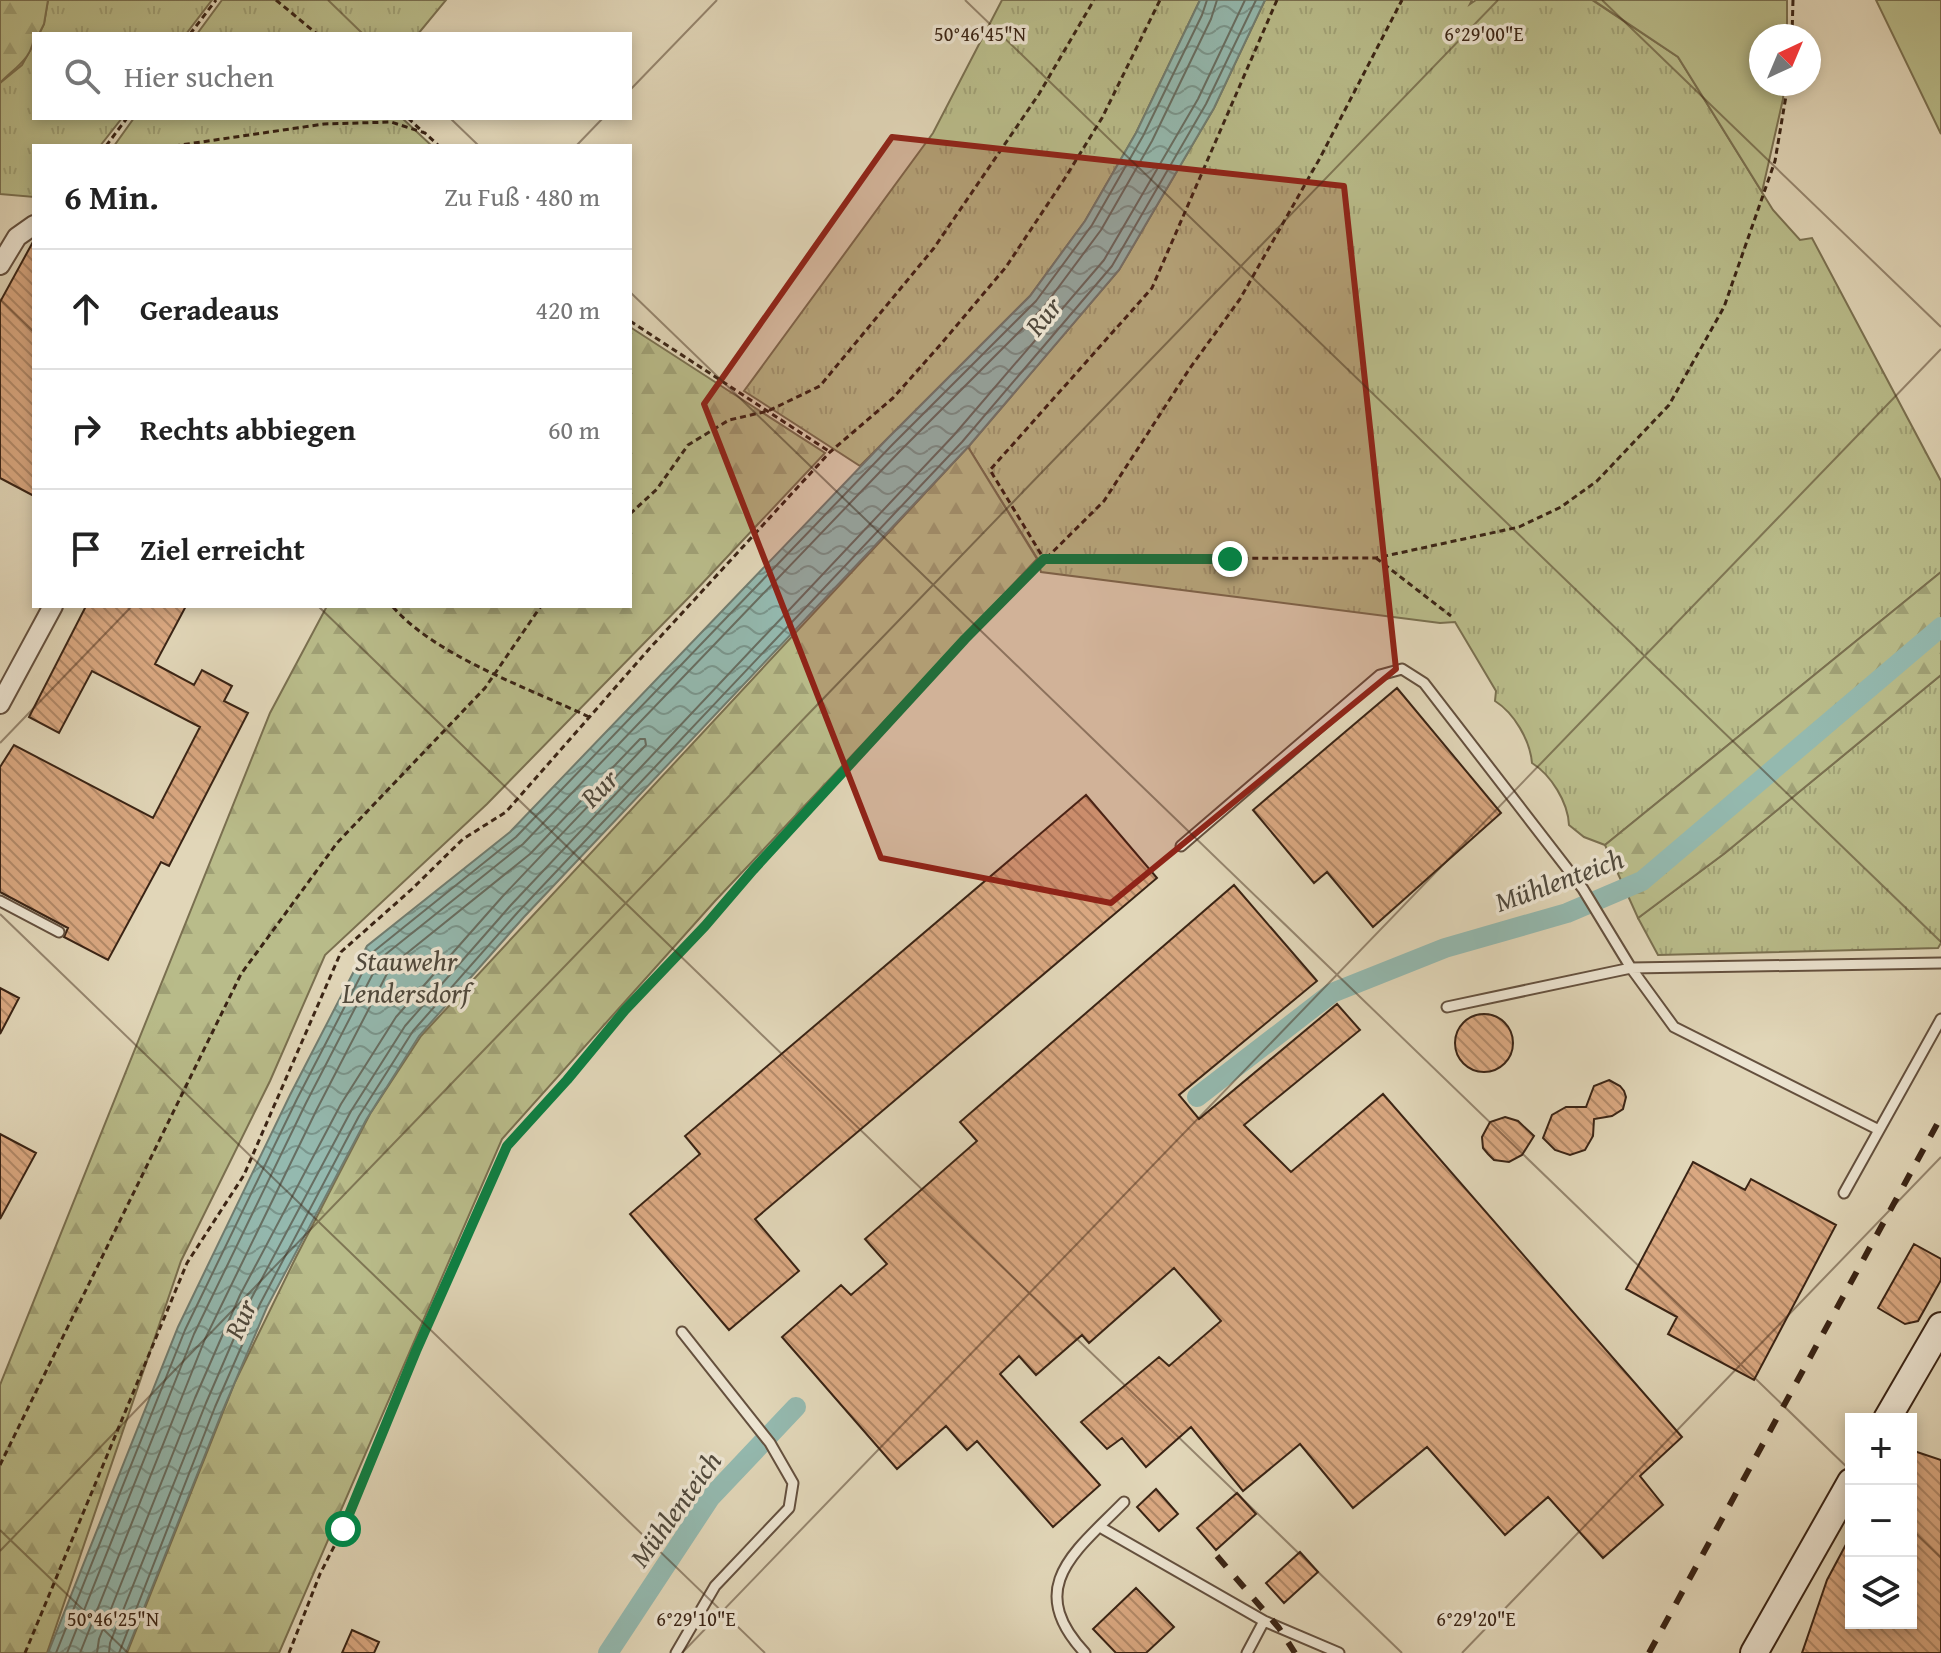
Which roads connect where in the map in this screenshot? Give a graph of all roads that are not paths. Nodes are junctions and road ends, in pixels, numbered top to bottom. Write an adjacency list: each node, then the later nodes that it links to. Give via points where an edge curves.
1 (32, 225): 2 (street, via 17,237)
2 (0, 265)
3 (52, 608): 4 (street)
4 (0, 704)
5 (1181, 846): 9 (lane, via 1380,675 1402,669 1424,683 1583,889)
6 (0, 901): 7 (lane)
7 (59, 932)
8 (1941, 963): 9 (lane)
9 (1631, 968): 10 (lane); 12 (lane, via 1674,1027)
10 (1447, 1007)
11 (1941, 1019): 12 (lane)
12 (1879, 1130): 13 (lane)
13 (1844, 1193)
14 (1941, 1326): 16 (main road, via 1929,1357)
15 (682, 1332): 21 (lane, via 770,1443 793,1483 789,1508 715,1586)
16 (1891, 1413)
17 (1849, 1485): 25 (main road)
18 (1124, 1502): 19 (lane)
19 (1100, 1527): 20 (lane); 22 (lane, via 1066,1564 1056,1591 1058,1615)
20 (1264, 1621): 23 (lane); 24 (lane)
21 (676, 1653)
22 (1085, 1653)
23 (1247, 1653)
24 (1339, 1653)
25 (1754, 1653)

